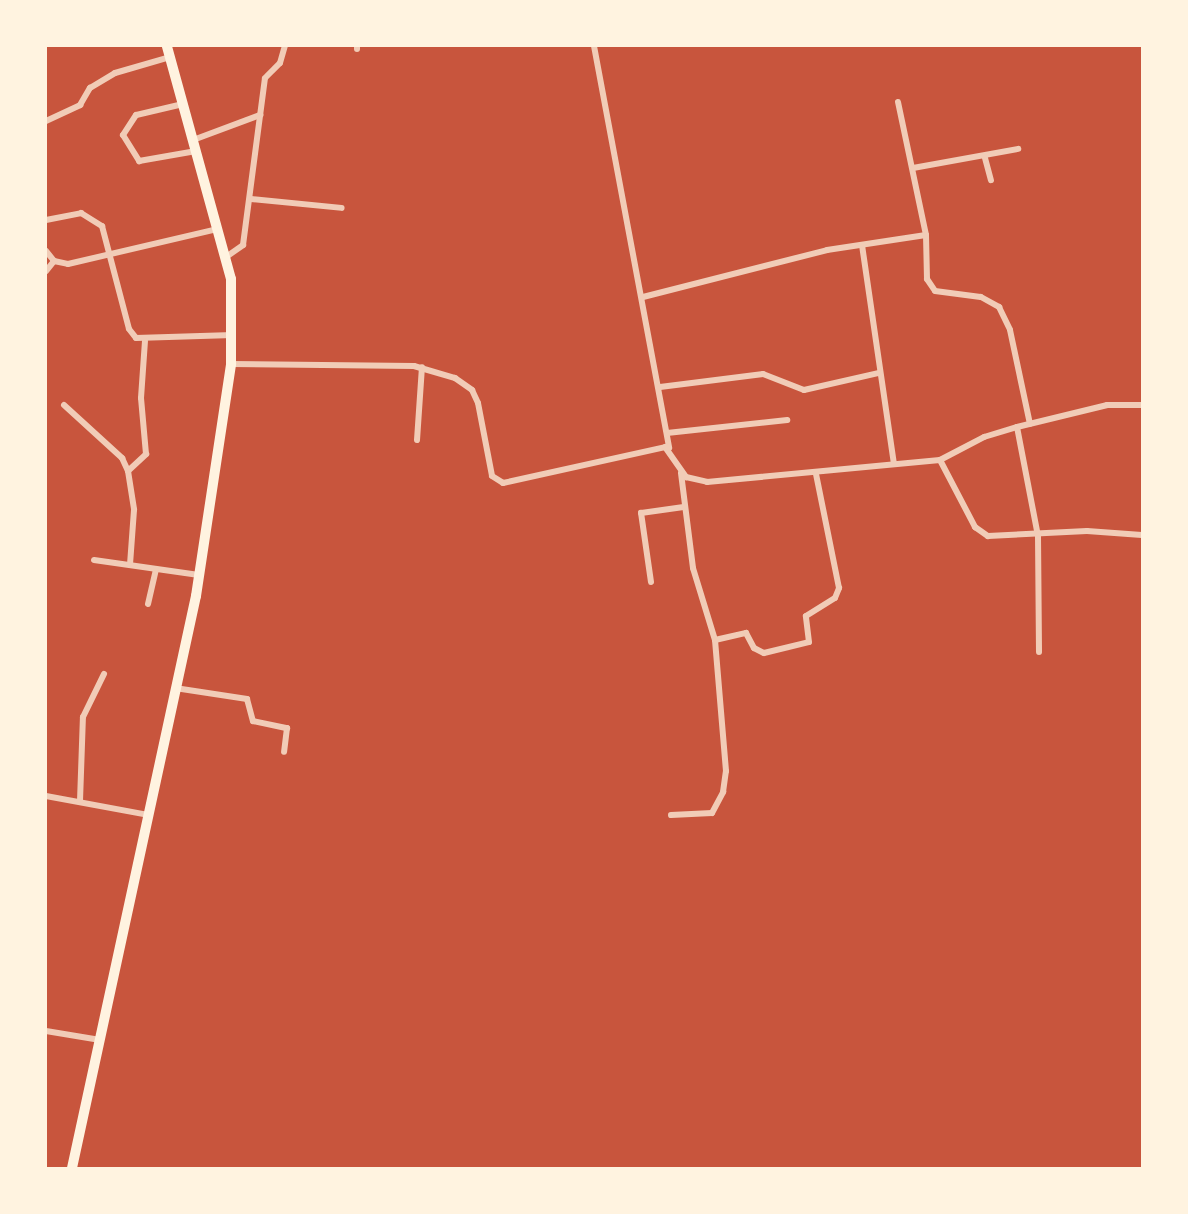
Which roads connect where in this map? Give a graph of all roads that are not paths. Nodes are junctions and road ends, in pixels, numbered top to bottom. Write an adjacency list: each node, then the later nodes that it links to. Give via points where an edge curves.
1 (167, 46): 4 (main road)
2 (285, 46): 7 (street, via 280,63 265,78)
3 (594, 46): 25 (street)
4 (170, 57): 6 (main road); 8 (street, via 115,73 90,88 80,105)
5 (898, 102): 12 (street)
6 (183, 104): 9 (main road); 9 (street, via 136,115 123,135 139,161)
7 (260, 115): 9 (street); 14 (street)
8 (46, 121)
9 (195, 146): 17 (main road)
10 (1018, 149): 11 (street)
11 (985, 158): 12 (street); 13 (street)
12 (913, 168): 18 (street)
13 (990, 180)
14 (251, 199): 15 (street); 22 (street, via 243,245)
15 (342, 208)
16 (46, 220): 21 (street, via 73,212 88,215 102,226)
17 (217, 229): 21 (street); 22 (main road)
18 (926, 235): 19 (street); 35 (street, via 927,279 935,291 981,297 1003,313)
19 (862, 245): 25 (street); 30 (street)
20 (46, 251): 23 (street)
21 (107, 252): 23 (street, via 68,264); 27 (street, via 130,329)
22 (226, 257): 26 (main road)
23 (54, 261): 24 (street)
24 (46, 271)
25 (643, 297): 31 (street)
26 (234, 335): 27 (street); 28 (main road)
27 (145, 341): 42 (street, via 141,398 146,454)
28 (231, 364): 29 (street); 51 (main road)
29 (422, 367): 38 (street); 39 (street, via 455,378 472,390 483,422 489,467 498,482)
30 (879, 373): 31 (street, via 804,390 763,374); 41 (street)
31 (660, 387): 37 (street)
32 (64, 405): 42 (street, via 122,458)
33 (1143, 405): 35 (street, via 1107,405)
34 (788, 420): 37 (street)
35 (1030, 424): 36 (street)
36 (1017, 427): 40 (street); 47 (street)
37 (667, 433): 39 (street)
38 (417, 440)
39 (669, 448): 43 (street)
40 (940, 460): 41 (street); 47 (street, via 983,534)
41 (894, 464): 44 (street)
42 (128, 471): 49 (street, via 134,510)
43 (681, 472): 44 (street, via 691,481 707,482); 45 (street)
44 (816, 474): 54 (street, via 839,588 835,598 806,616 808,642 764,653 754,648 746,633)
45 (684, 507): 52 (street, via 641,513); 54 (street, via 693,568)
46 (1143, 535): 47 (street, via 1087,531)
47 (1038, 536): 55 (street)
48 (94, 560): 49 (street)
49 (130, 565): 50 (street)
50 (156, 570): 51 (street); 53 (street)
51 (199, 575): 57 (main road)
52 (651, 582)
53 (148, 604)
54 (715, 640): 62 (street, via 726,747 723,792 716,809 707,816)
55 (1039, 652)
56 (104, 674): 60 (street, via 83,717)
57 (173, 688): 58 (street, via 247,699 253,721 286,728); 61 (main road)
58 (284, 752)
59 (46, 796): 60 (street)
60 (80, 801): 61 (street)
61 (149, 814): 64 (main road)
62 (671, 815)
63 (46, 1031): 64 (street)
64 (100, 1040): 65 (main road)
65 (72, 1168)

